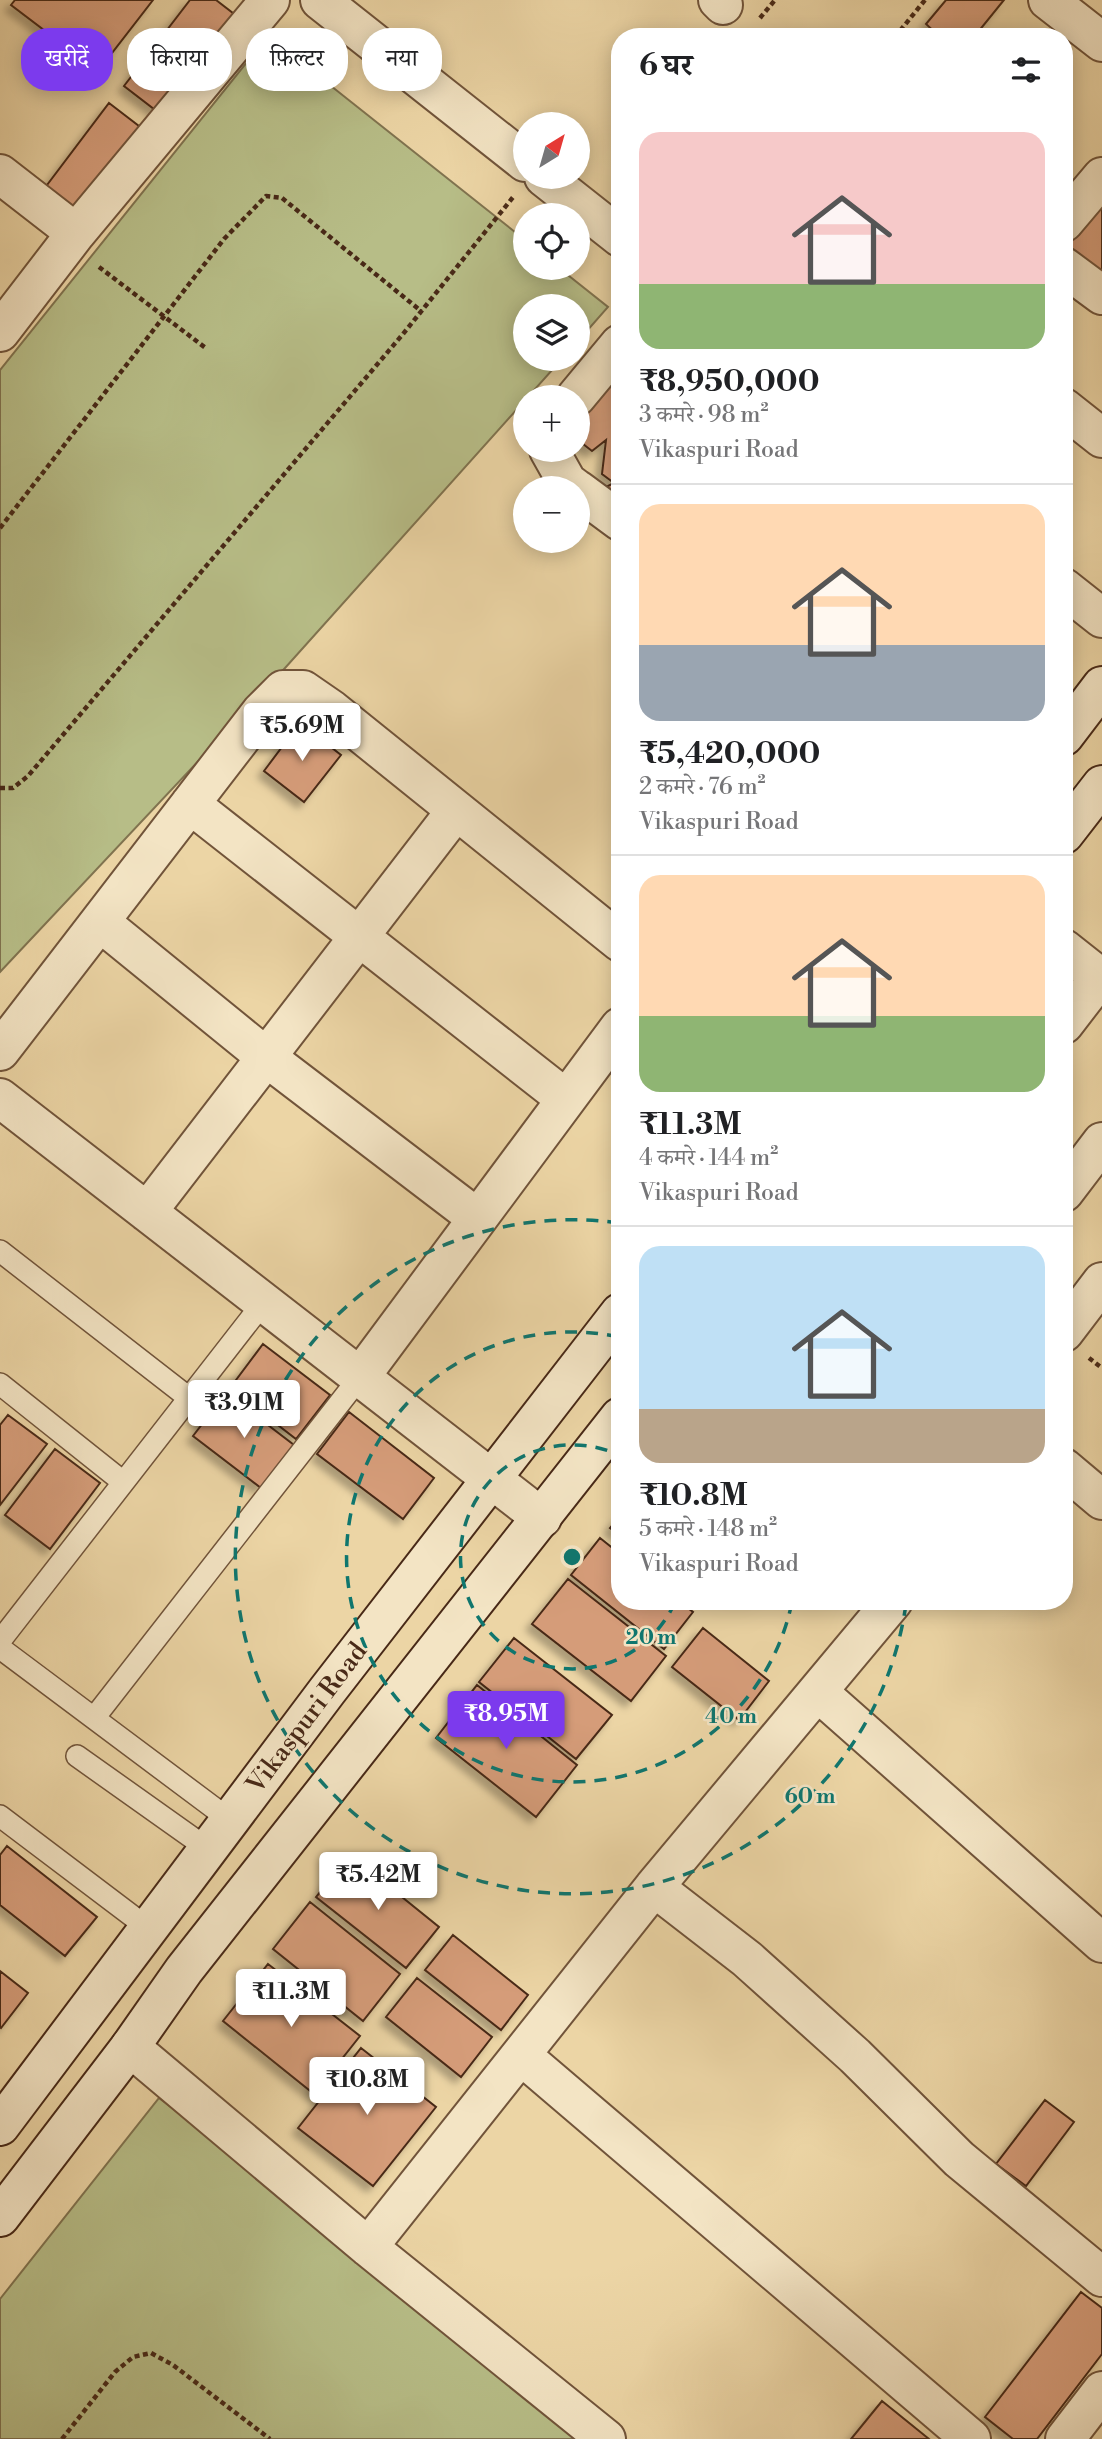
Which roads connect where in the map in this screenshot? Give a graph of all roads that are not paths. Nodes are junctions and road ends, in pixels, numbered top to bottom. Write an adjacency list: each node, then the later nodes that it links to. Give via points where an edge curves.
1 (270, 0): 11 (street)
2 (1048, 0): 4 (street)
3 (327, 2): 5 (street)
4 (1102, 42)
5 (513, 161)
6 (0, 174): 11 (street)
7 (1102, 177): 9 (street)
8 (550, 189): 10 (street)
9 (1073, 211)
10 (611, 231)
11 (71, 238): 14 (street)
12 (1073, 274): 13 (street)
13 (1102, 295)
14 (0, 332)
15 (611, 355): 16 (street)
16 (586, 385)
17 (1073, 415): 18 (street)
18 (1102, 438)
19 (590, 499): 20 (street)
20 (611, 514)
21 (1073, 595): 22 (street)
22 (1102, 618)
23 (1102, 686): 24 (street)
24 (1073, 724)
25 (1102, 785): 28 (street)
26 (190, 804): 27 (street, via 261,712 283,690 303,690); 29 (street); 31 (street)
27 (455, 812): 30 (street); 31 (street)
28 (1073, 822)
29 (100, 922): 36 (street); 37 (street)
30 (611, 935)
31 (358, 938): 37 (street); 39 (street)
32 (1073, 956): 33 (street)
33 (1101, 978): 34 (street)
34 (1073, 1013)
35 (611, 1039): 39 (street)
36 (0, 1051)
37 (266, 1057): 42 (street); 43 (street)
38 (0, 1098): 42 (street)
39 (566, 1099): 43 (street)
40 (1102, 1142): 41 (street)
41 (1073, 1180)
42 (147, 1212): 46 (street)
43 (477, 1218): 49 (street)
44 (0, 1251): 51 (lane)
45 (1102, 1282): 47 (street)
46 (263, 1303): 49 (street); 51 (lane)
47 (1073, 1320)
48 (611, 1325): 54 (street, Vikaspuri Road)
49 (360, 1377): 54 (street); 62 (lane)
50 (0, 1384): 55 (lane)
51 (189, 1398): 55 (lane)
52 (611, 1429): 57 (street)
53 (1073, 1476): 56 (street)
54 (491, 1479): 57 (street); 65 (street, Vikaspuri Road)
55 (123, 1482): 59 (lane)
56 (1102, 1500)
57 (542, 1518): 69 (street, via 184,1970)
58 (886, 1610): 61 (street)
59 (0, 1641)
60 (0, 1648): 62 (lane)
61 (818, 1692): 66 (street); 68 (street)
62 (94, 1718): 65 (lane)
63 (77, 1756): 65 (lane)
64 (4, 1826): 67 (lane)
65 (219, 1835): 67 (street, Vikaspuri Road)
66 (654, 1886): 70 (street); 74 (street, via 747,1959 855,2056 959,2159)
67 (148, 1928): 71 (street, Vikaspuri Road)
68 (1102, 1943)
69 (130, 2047): 72 (street); 73 (street)
70 (523, 2056): 73 (street); 76 (street)
71 (0, 2126)
72 (0, 2217)
73 (368, 2247): 75 (street)
74 (1102, 2277)
75 (606, 2439)
76 (971, 2439)

